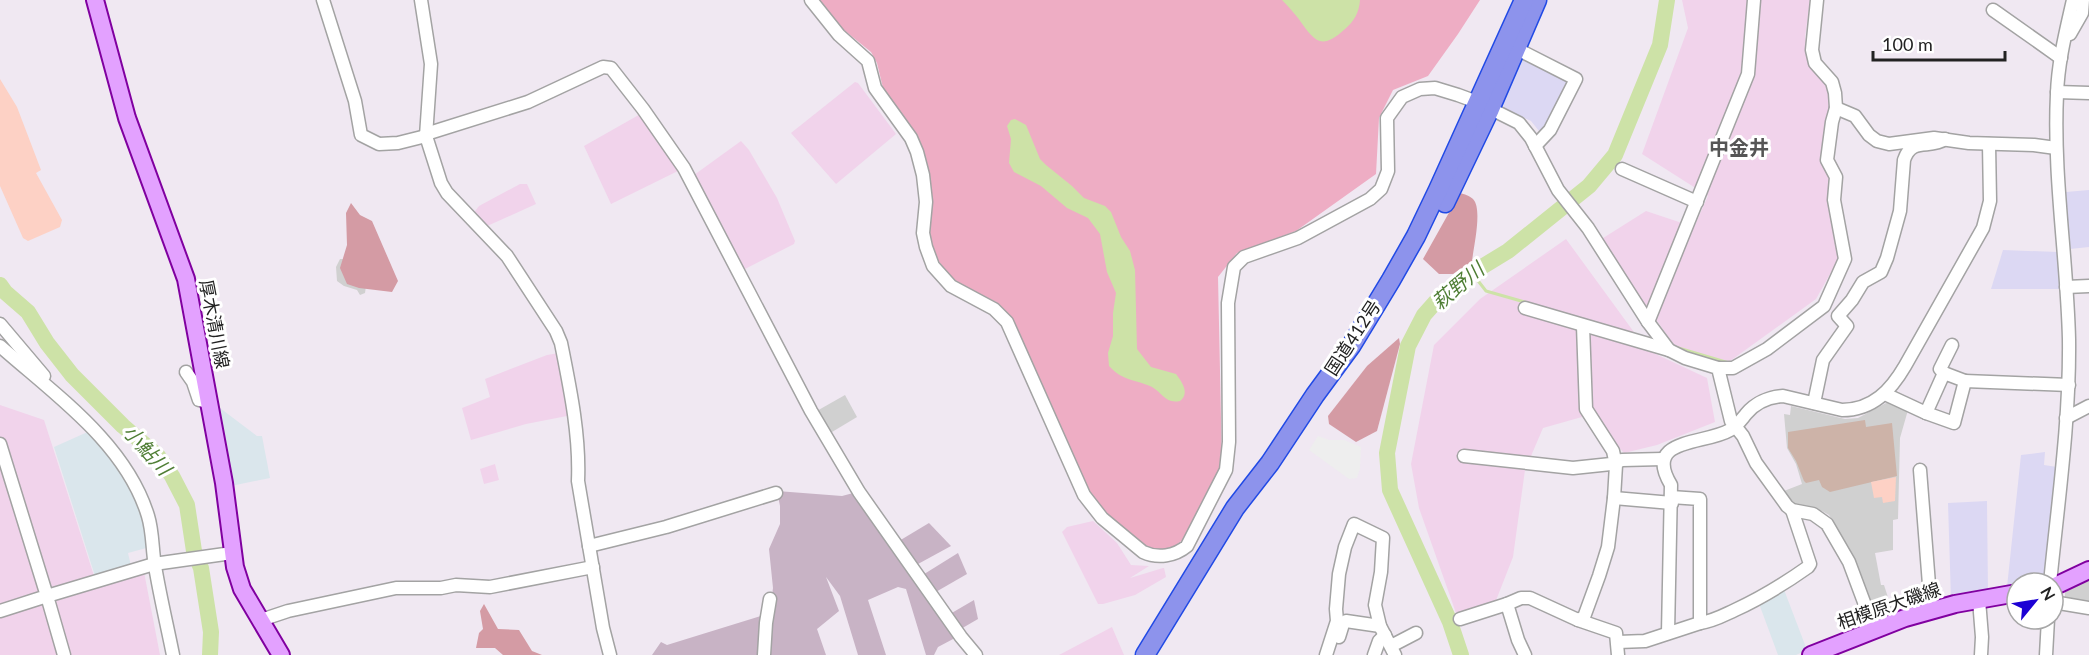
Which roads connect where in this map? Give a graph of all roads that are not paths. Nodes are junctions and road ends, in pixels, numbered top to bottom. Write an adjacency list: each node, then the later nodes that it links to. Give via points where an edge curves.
1 (95, 0): 42 (main road, 厚木清川線, via 127,118 186,279)
2 (323, 0): 19 (street, via 355,100 361,135 379,144)
3 (421, 0): 19 (street, via 431,64)
4 (811, 0): 17 (street, via 868,62 875,88 911,138 923,175 923,233 933,266 951,286 994,309 1007,322 1078,483 1093,508 1149,555 1169,555 1187,546 1226,470 1228,303 1237,262 1298,238 1370,199 1381,189 1388,171 1387,118 1402,97 1435,88)
5 (1524, 0): 17 (highway, 国道412号)
6 (1537, 0): 13 (highway, 国道412号)
7 (1754, 0): 25 (street, via 1748,74)
8 (1818, 0): 18 (street, via 1812,50 1817,67 1832,82)
9 (2073, 0): 12 (street)
10 (2084, 0): 12 (street, via 2082,13)
11 (1993, 10): 14 (street)
12 (2064, 43): 14 (street)
13 (1515, 48): 17 (highway, 国道412号); 22 (street, via 1576,79 1550,130)
14 (2061, 58): 15 (street)
15 (2057, 92): 16 (street); 23 (street)
16 (2089, 93)
17 (1484, 105): 22 (street, via 1519,123); 89 (highway, 国道412号, via 1416,236 1351,346 1235,508); 90 (highway, 国道412号, via 1441,210 1359,352 1243,516)
18 (1836, 108): 20 (street, via 1855,116 1877,141 1889,144); 35 (street, via 1827,160 1836,177 1834,200 1845,259 1824,306 1767,349 1733,368)
19 (426, 135): 57 (street, via 447,193 507,256 556,331 567,372); 88 (street, via 528,102 603,68 611,69 684,168 811,411 859,492)
20 (1945, 139): 21 (street); 43 (street, via 1907,152 1900,211 1887,258 1881,272 1863,282 1838,316 1847,326 1822,360)
21 (1989, 144): 23 (street); 41 (street, via 1990,201 1983,228)
22 (1535, 146): 29 (street, via 1558,190)
23 (2056, 148): 27 (street)
24 (1622, 169): 25 (street)
25 (1697, 202): 29 (street)
26 (2089, 286): 27 (street)
27 (2066, 287): 39 (street)
28 (1525, 308): 30 (street)
29 (1648, 322): 34 (street)
30 (1583, 326): 34 (street); 51 (street, via 1587,409 1613,451)
31 (2, 331): 40 (street)
32 (1952, 345): 36 (street, via 1940,369)
33 (0, 346): 40 (street)
34 (1669, 350): 35 (street)
35 (1718, 368): 47 (street, via 1731,421)
36 (1944, 373): 38 (street); 45 (street)
37 (186, 375): 42 (street, via 200,400)
38 (1965, 381): 39 (street); 45 (street, via 1954,423)
39 (2068, 385): 46 (street)
40 (55, 392): 59 (street, via 94,430 133,482 148,516)
41 (1885, 394): 43 (street, via 1851,410); 45 (street)
42 (208, 402): 58 (main road, 厚木清川線, via 225,491)
43 (1814, 403): 47 (street, via 1773,397 1748,411)
44 (2089, 406): 46 (street)
45 (1926, 413)
46 (2066, 418): 62 (street)
47 (1736, 427): 50 (street, via 1681,444); 56 (street, via 1756,463)
48 (0, 444): 65 (street)
49 (1464, 456): 51 (street, via 1573,468)
50 (1663, 459): 51 (street); 55 (street, via 1663,471 1671,484)
51 (1615, 462): 54 (street)
52 (1920, 470): 72 (street)
53 (776, 493): 57 (street)
54 (1614, 498): 55 (street); 75 (street, via 1608,547 1584,617)
55 (1671, 500): 76 (street, via 1700,499); 80 (street)
56 (1792, 510): 76 (street, via 1808,567 1742,608 1718,620); 77 (street, via 1813,514 1827,524 1850,562)
57 (589, 546): 60 (street)
58 (227, 554): 59 (street); 74 (main road, 厚木清川線)
59 (156, 564): 65 (street); 84 (street)
60 (593, 567): 74 (street, via 490,587 396,588); 86 (street)
61 (2089, 570): 63 (main road)
62 (2053, 571)
63 (2065, 580)
64 (2005, 595): 67 (main road, 相模原大磯線)
65 (47, 596): 71 (street); 83 (street)
66 (770, 599): 87 (street)
67 (1979, 600): 72 (main road, 相模原大磯線); 96 (street)
68 (1507, 604): 73 (street); 75 (street, via 1530,598); 94 (street)
69 (2065, 604): 70 (street)
70 (2089, 608)
71 (0, 610)
72 (1931, 610): 77 (main road, 相模原大磯線)
73 (1460, 619)
74 (261, 620): 85 (main road, 厚木清川線)
75 (1578, 620): 82 (street, via 1616,633)
76 (1700, 623): 80 (street)
77 (1874, 629): 95 (main road, 相模原大磯線)
78 (2047, 631): 97 (street)
79 (1416, 633): 81 (street)
80 (1668, 633): 82 (street)
81 (1388, 640): 91 (street, via 1376,605 1383,538 1354,524 1339,574 1336,621); 92 (street, via 1346,621); 93 (street, via 1379,641)
82 (1618, 649)
83 (64, 655)
84 (173, 655)
85 (281, 655)
86 (610, 655)
87 (764, 655)
88 (976, 655)
89 (1144, 655)
90 (1157, 655)
91 (1326, 655)
92 (1334, 655)
93 (1374, 655)
94 (1525, 655)
95 (1811, 655)
96 (1981, 655)
97 (2046, 655)

